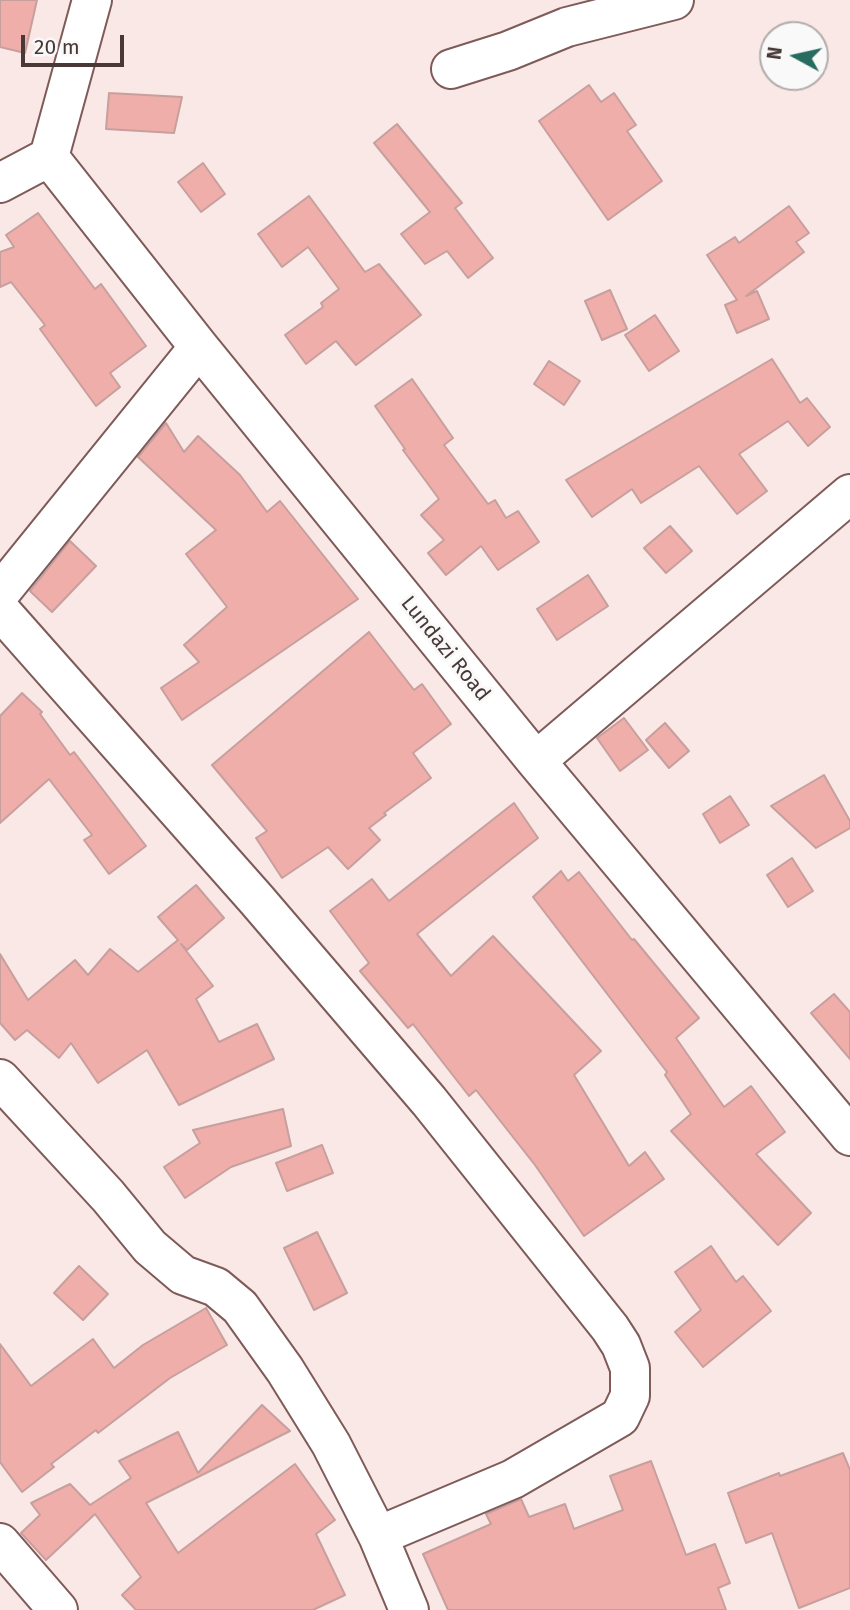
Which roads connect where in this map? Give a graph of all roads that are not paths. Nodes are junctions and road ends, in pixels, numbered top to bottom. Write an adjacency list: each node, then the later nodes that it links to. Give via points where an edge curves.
1 (92, 0): 4 (street)
2 (674, 0): 3 (street, via 567,27)
3 (451, 69)
4 (49, 157): 5 (street); 6 (street, Lundazi Road)
5 (0, 183)
6 (199, 347): 8 (street); 10 (street, Lundazi Road)
7 (850, 494): 10 (street)
8 (0, 593)
9 (0, 610): 13 (street, via 429,1101 621,1345 630,1368 630,1396 620,1418 513,1479)
10 (536, 761): 12 (street, Lundazi Road)
11 (0, 1079): 13 (street, via 150,1247 183,1275 216,1287 240,1307 331,1444)
12 (850, 1136)
13 (378, 1536): 16 (street)
14 (0, 1543): 15 (street)
15 (58, 1610)
16 (409, 1610)

